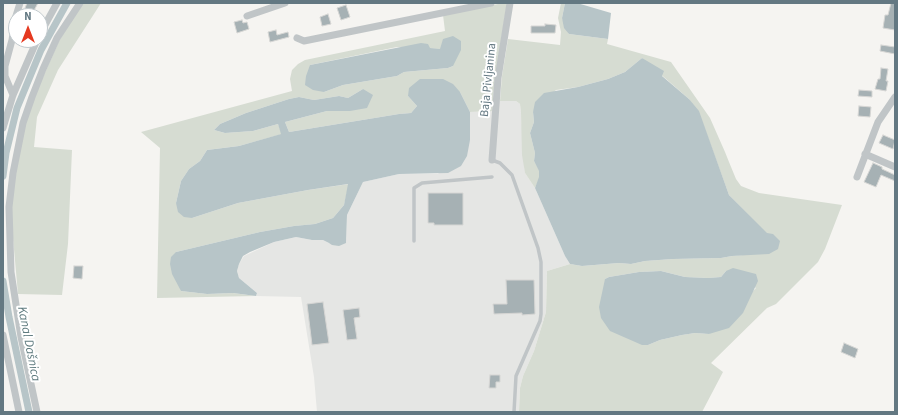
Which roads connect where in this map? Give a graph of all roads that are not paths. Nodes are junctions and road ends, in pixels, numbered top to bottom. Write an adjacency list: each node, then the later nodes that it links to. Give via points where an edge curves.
1 (20, 3): 11 (street, via 5,66 5,76)
2 (57, 3): 8 (street)
3 (80, 3): 22 (street, via 57,38 32,97 23,123 9,207 11,272)
4 (285, 3): 7 (street)
5 (491, 3): 9 (street, via 311,40)
6 (510, 3): 15 (street, Baja Pivljanina, via 498,78)
7 (247, 16)
8 (48, 19)
9 (297, 38)
10 (34, 48): 11 (street)
11 (13, 95): 13 (street)
12 (895, 97): 14 (street, via 878,122)
13 (3, 128)
14 (865, 154): 16 (street); 18 (street)
15 (492, 160): 23 (lane, via 500,163 512,175 541,262 540,321 516,376)
16 (895, 167)
17 (492, 177): 19 (lane, via 422,183 414,188)
18 (857, 177)
19 (414, 241)
20 (3, 335): 21 (street)
21 (19, 412)
22 (37, 412)
23 (514, 412)

